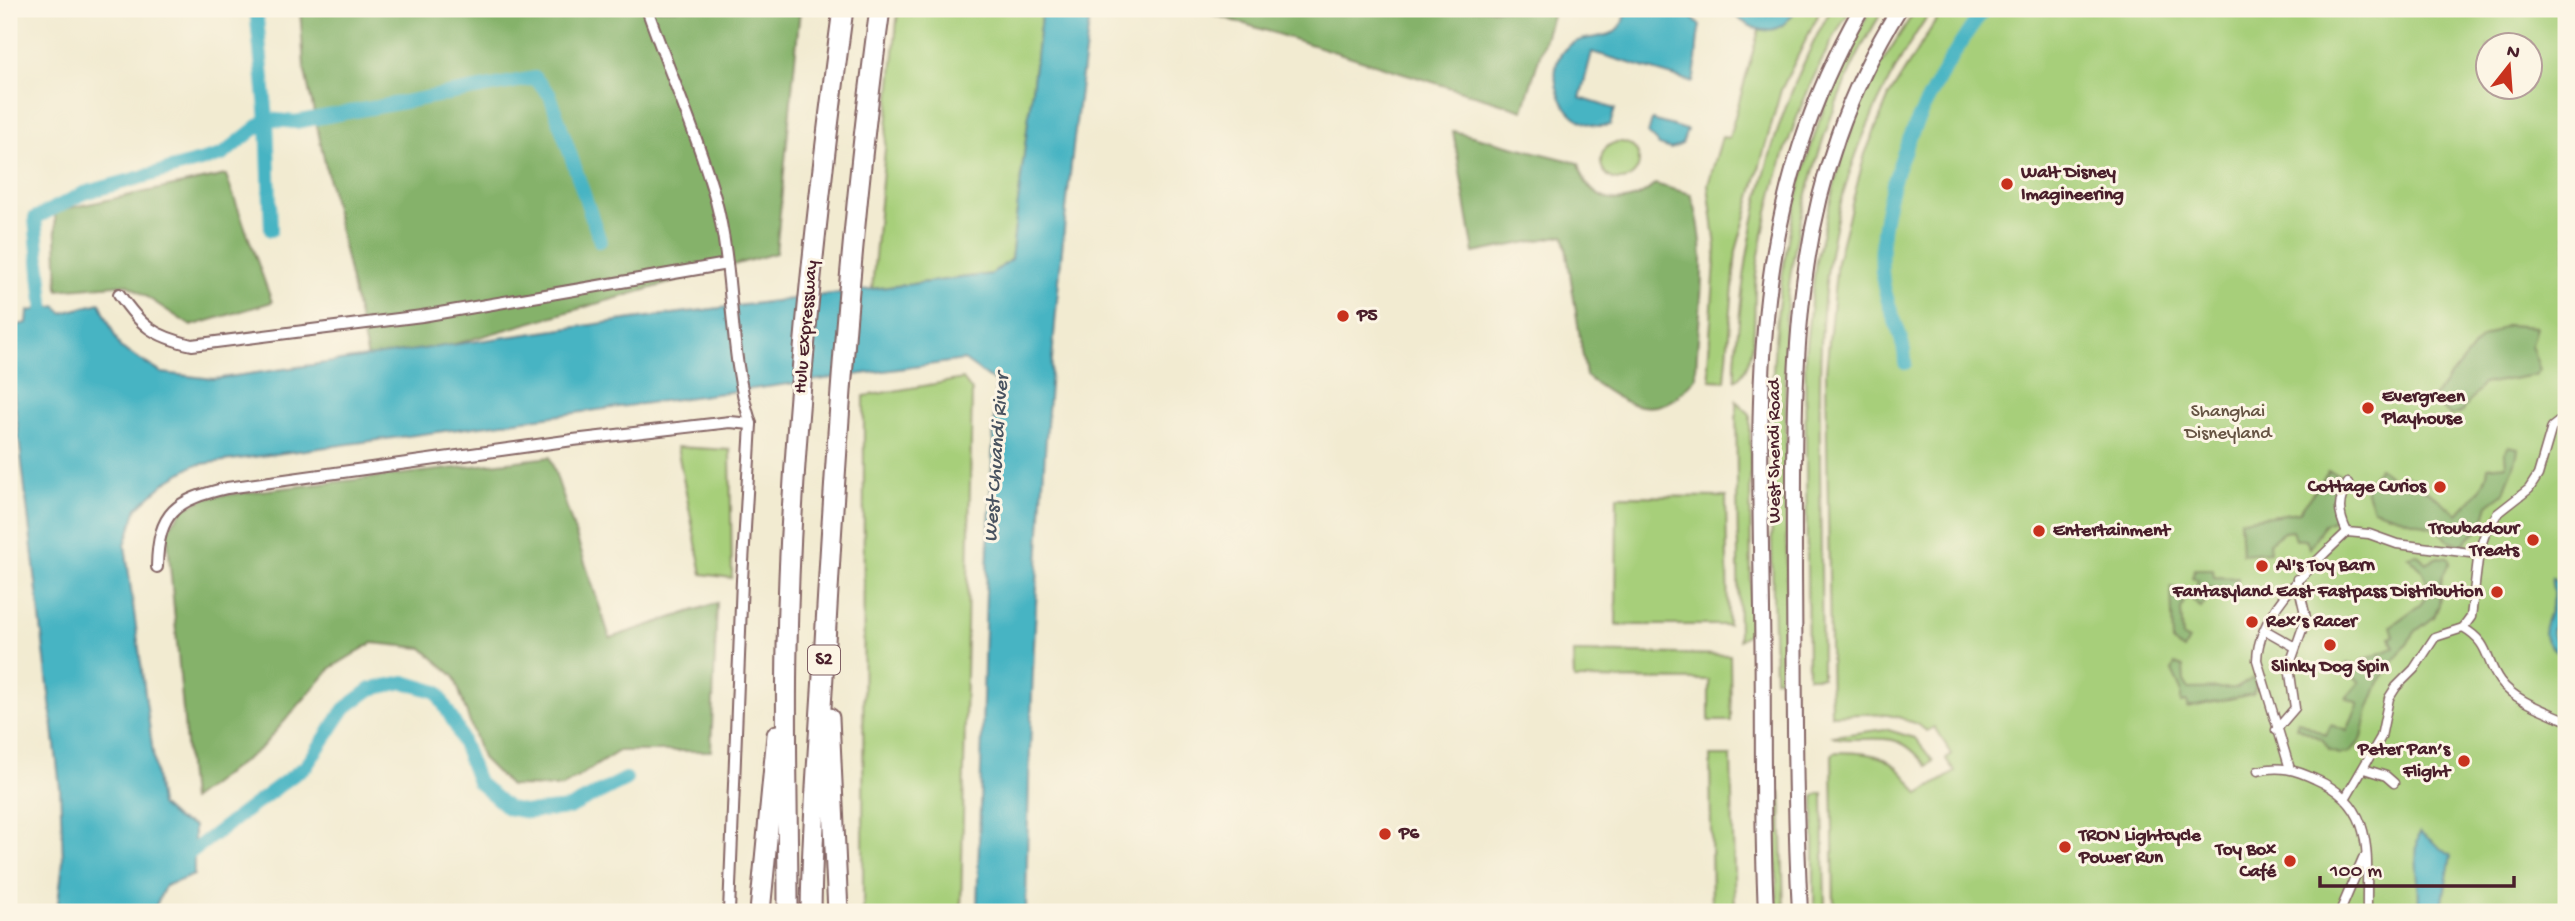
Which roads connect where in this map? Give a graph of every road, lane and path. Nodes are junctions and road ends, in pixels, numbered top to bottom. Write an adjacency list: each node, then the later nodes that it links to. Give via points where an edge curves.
1 (647, 9): 6 (street, via 716,201)
2 (843, 9): 18 (highway, Hulu Expressway / S2, via 811,272)
3 (880, 9): 17 (highway, Hulu Expressway / S2, via 850,267)
4 (1861, 9): 33 (street, West Shendi Road, via 1826,77 1792,167 1775,237 1762,334)
5 (1899, 9): 34 (street, West Shendi Road, via 1860,78 1824,180 1807,247 1796,338 1795,787)
6 (727, 264): 7 (street, via 422,316 192,345 169,340 138,322); 9 (street, via 743,400)
7 (118, 294)
8 (2566, 416): 12 (street, via 2552,427 2538,475 2529,489 2497,514)
9 (751, 424): 13 (street, via 730,422 573,440 190,496 163,524); 28 (street)
10 (2347, 483): 11 (street, via 2339,512)
11 (2347, 533): 12 (street); 14 (street)
12 (2479, 554): 15 (street, via 2473,608)
13 (157, 567)
14 (2297, 579): 16 (street); 19 (street, via 2306,618)
15 (2463, 628): 20 (street, via 2483,642 2509,691); 23 (street, via 2435,637 2396,687 2389,698 2381,737)
16 (2265, 630): 19 (street); 21 (street, via 2257,644 2257,660)
17 (825, 644): 31 (highway, Hulu Expressway / S2); 32 (highway, Hulu Expressway / S2)
18 (787, 647): 29 (highway, Hulu Expressway / S2); 30 (highway, Hulu Expressway / S2)
19 (2295, 647): 21 (street, via 2288,667 2295,708)
20 (2566, 720)
21 (2276, 730): 22 (street)
22 (2290, 769): 24 (street); 26 (street)
23 (2364, 769): 25 (street); 26 (street)
24 (2258, 771)
25 (2394, 783)
26 (2346, 797): 27 (street, via 2360,817)
27 (2365, 848): 35 (street); 36 (street)
28 (730, 912)
29 (760, 912)
30 (788, 912)
31 (811, 912)
32 (838, 912)
33 (1766, 912)
34 (1800, 912)
35 (2340, 912)
36 (2367, 912)

